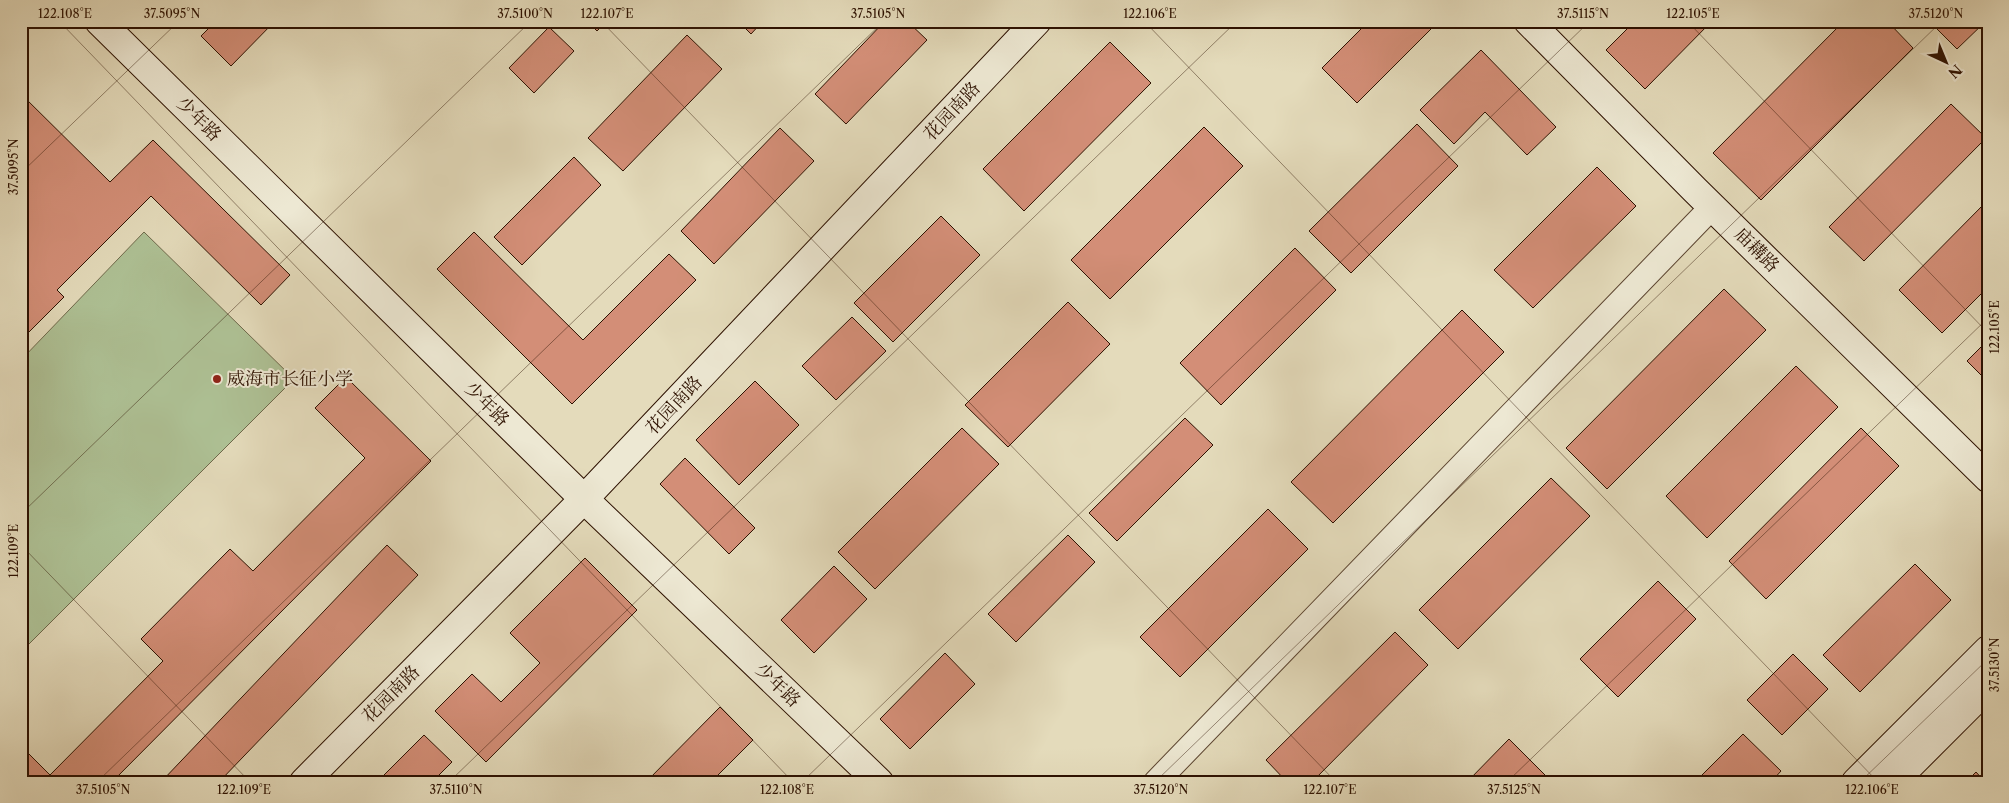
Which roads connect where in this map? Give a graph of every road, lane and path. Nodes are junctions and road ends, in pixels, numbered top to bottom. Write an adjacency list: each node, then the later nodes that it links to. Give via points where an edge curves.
1 (99, 21): 6 (street, 少年路)
2 (1037, 21): 6 (street, 花园南路)
3 (1528, 21): 4 (street, 庙耩路)
4 (1713, 206): 5 (street, 庙耩路); 11 (street)
5 (1988, 478)
6 (584, 499): 9 (street, 花园南路); 10 (street, 少年路)
7 (1988, 650): 12 (street)
8 (1988, 687): 13 (street)
9 (304, 782)
10 (879, 782)
11 (1156, 782)
12 (1856, 782)
13 (1893, 782)

